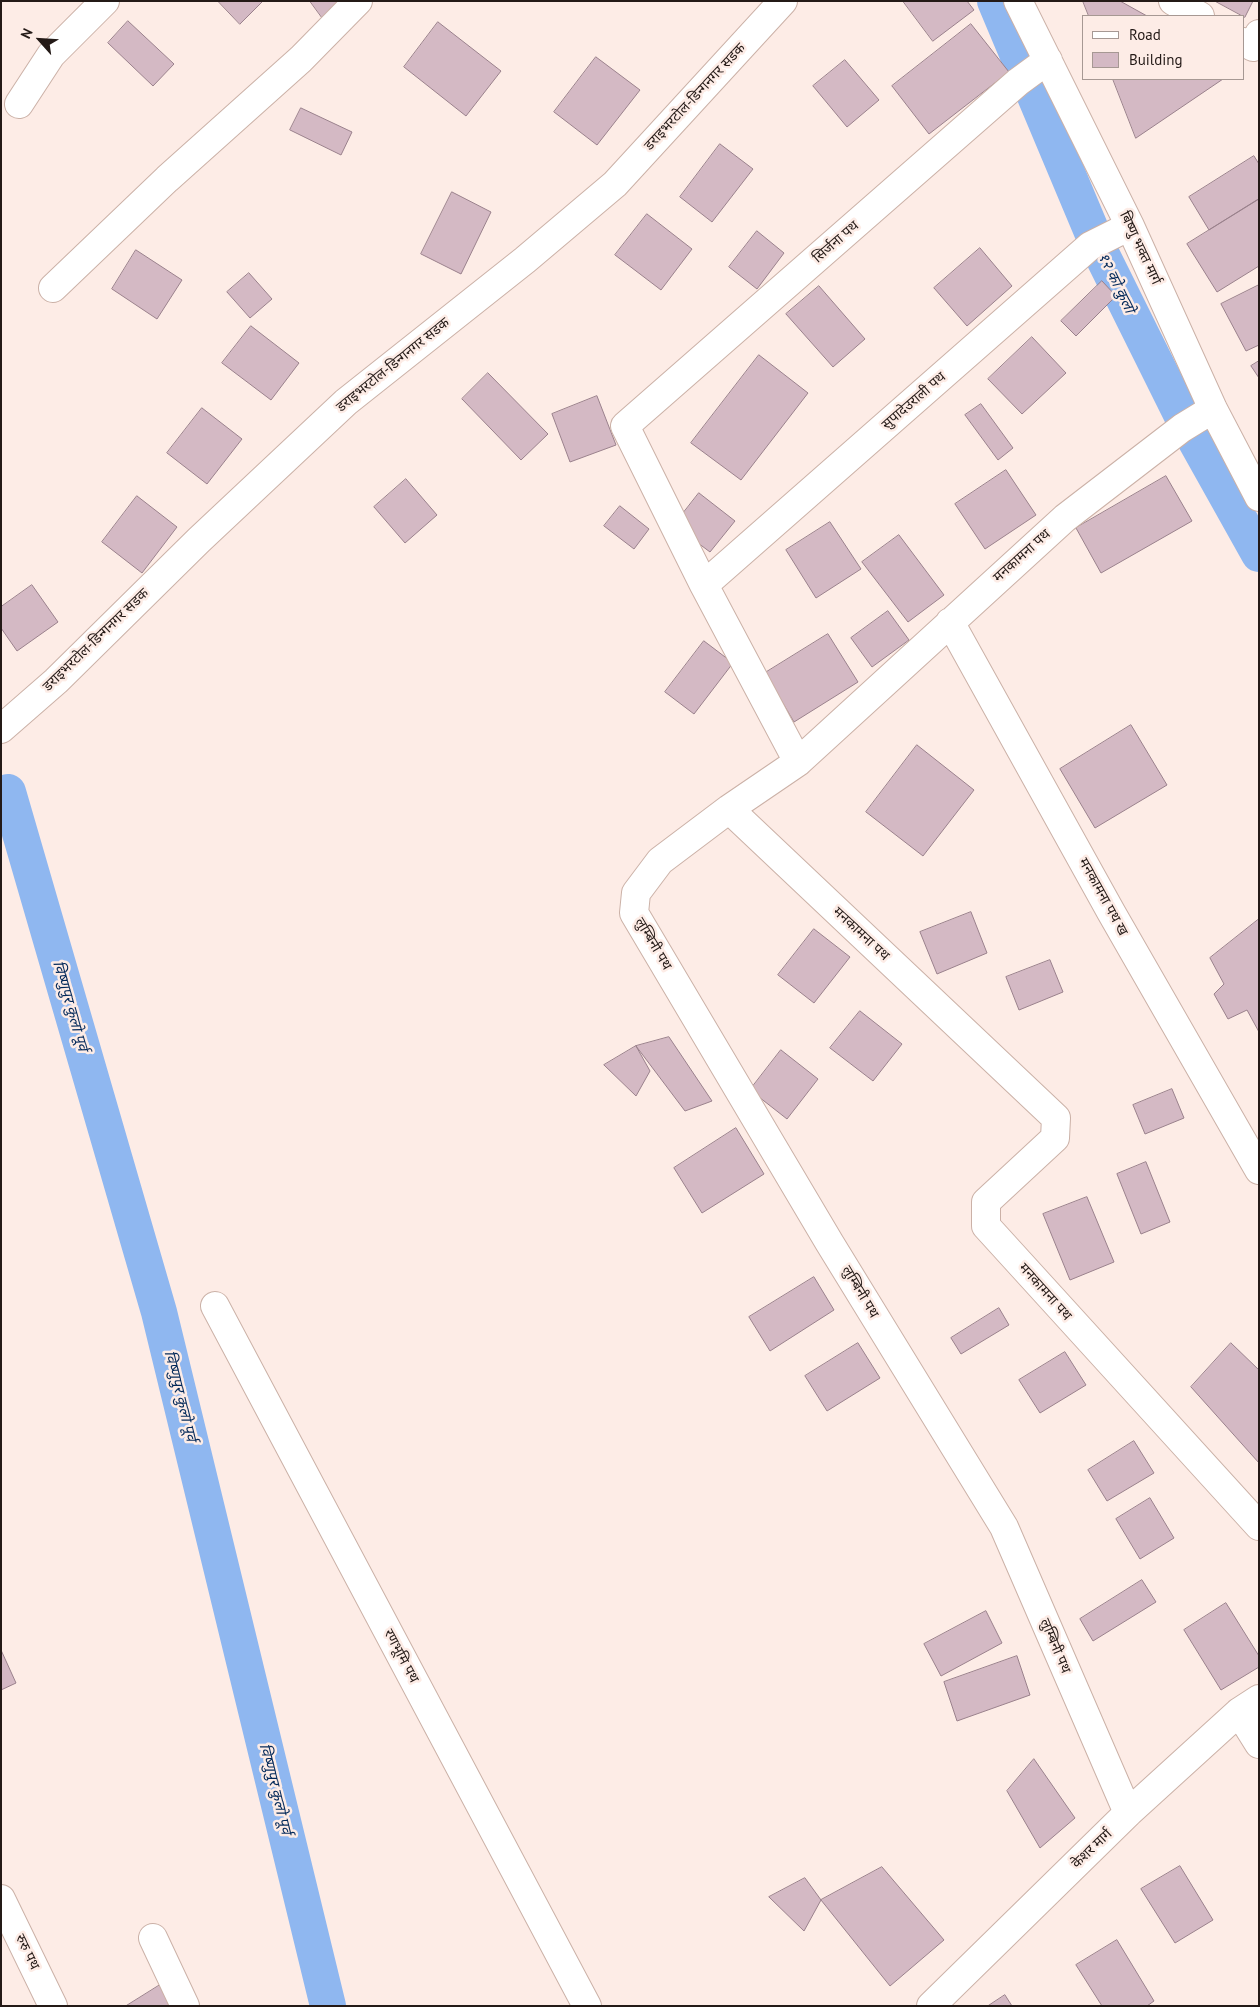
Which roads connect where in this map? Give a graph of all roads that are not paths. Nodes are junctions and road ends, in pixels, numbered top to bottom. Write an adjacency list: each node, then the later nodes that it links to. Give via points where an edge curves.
1 (105, 1): 10 (street, via 51,55)
2 (358, 1): 12 (street, via 301,59 167,179)
3 (783, 1): 17 (street, डराइभरटोल-डिन्गनगर सडक, via 614,184 525,260 346,402 56,681)
4 (1018, 1): 9 (street, बिष्णु भक्त मार्ग)
5 (1174, 1): 6 (street)
6 (1198, 15)
7 (1259, 34): 8 (street, via 1253,47)
8 (1245, 43)
9 (1033, 71): 11 (street, बिष्णु भक्त मार्ग); 15 (street, सिर्जना पथ, via 625,426)
10 (18, 104)
11 (1130, 226): 13 (street, बिष्णु भक्त मार्ग); 15 (street, सुपादेउराली पथ, via 1090,246)
12 (53, 288)
13 (1213, 409): 14 (street, बिष्णु भक्त मार्ग); 16 (street, मनकामना पथ, via 1182,428 1065,518)
14 (1259, 497)
15 (704, 585): 18 (street)
16 (950, 622): 18 (street, मनकामना पथ); 20 (street, मनकामना पथ ख)
17 (1, 728)
18 (798, 762): 19 (street, मनकामना पथ)
19 (729, 809): 22 (street, मनकामना पथ, via 1056,1118 1055,1138 986,1202 986,1226); 25 (street, लुम्बिनी पथ, via 660,861 636,893 634,913 829,1242 1004,1527)
20 (1259, 1170)
21 (215, 1306): 30 (street, रणभूमि पथ)
22 (1259, 1526)
23 (1249, 1706): 24 (street); 25 (street, केशर मार्ग)
24 (1259, 1744)
25 (1128, 1813): 31 (street, केशर मार्ग)
26 (1, 1899): 28 (street, रुरु पथ)
27 (153, 1938): 29 (street)
28 (53, 2006)
29 (186, 2006)
30 (587, 2006)
31 (931, 2006)

